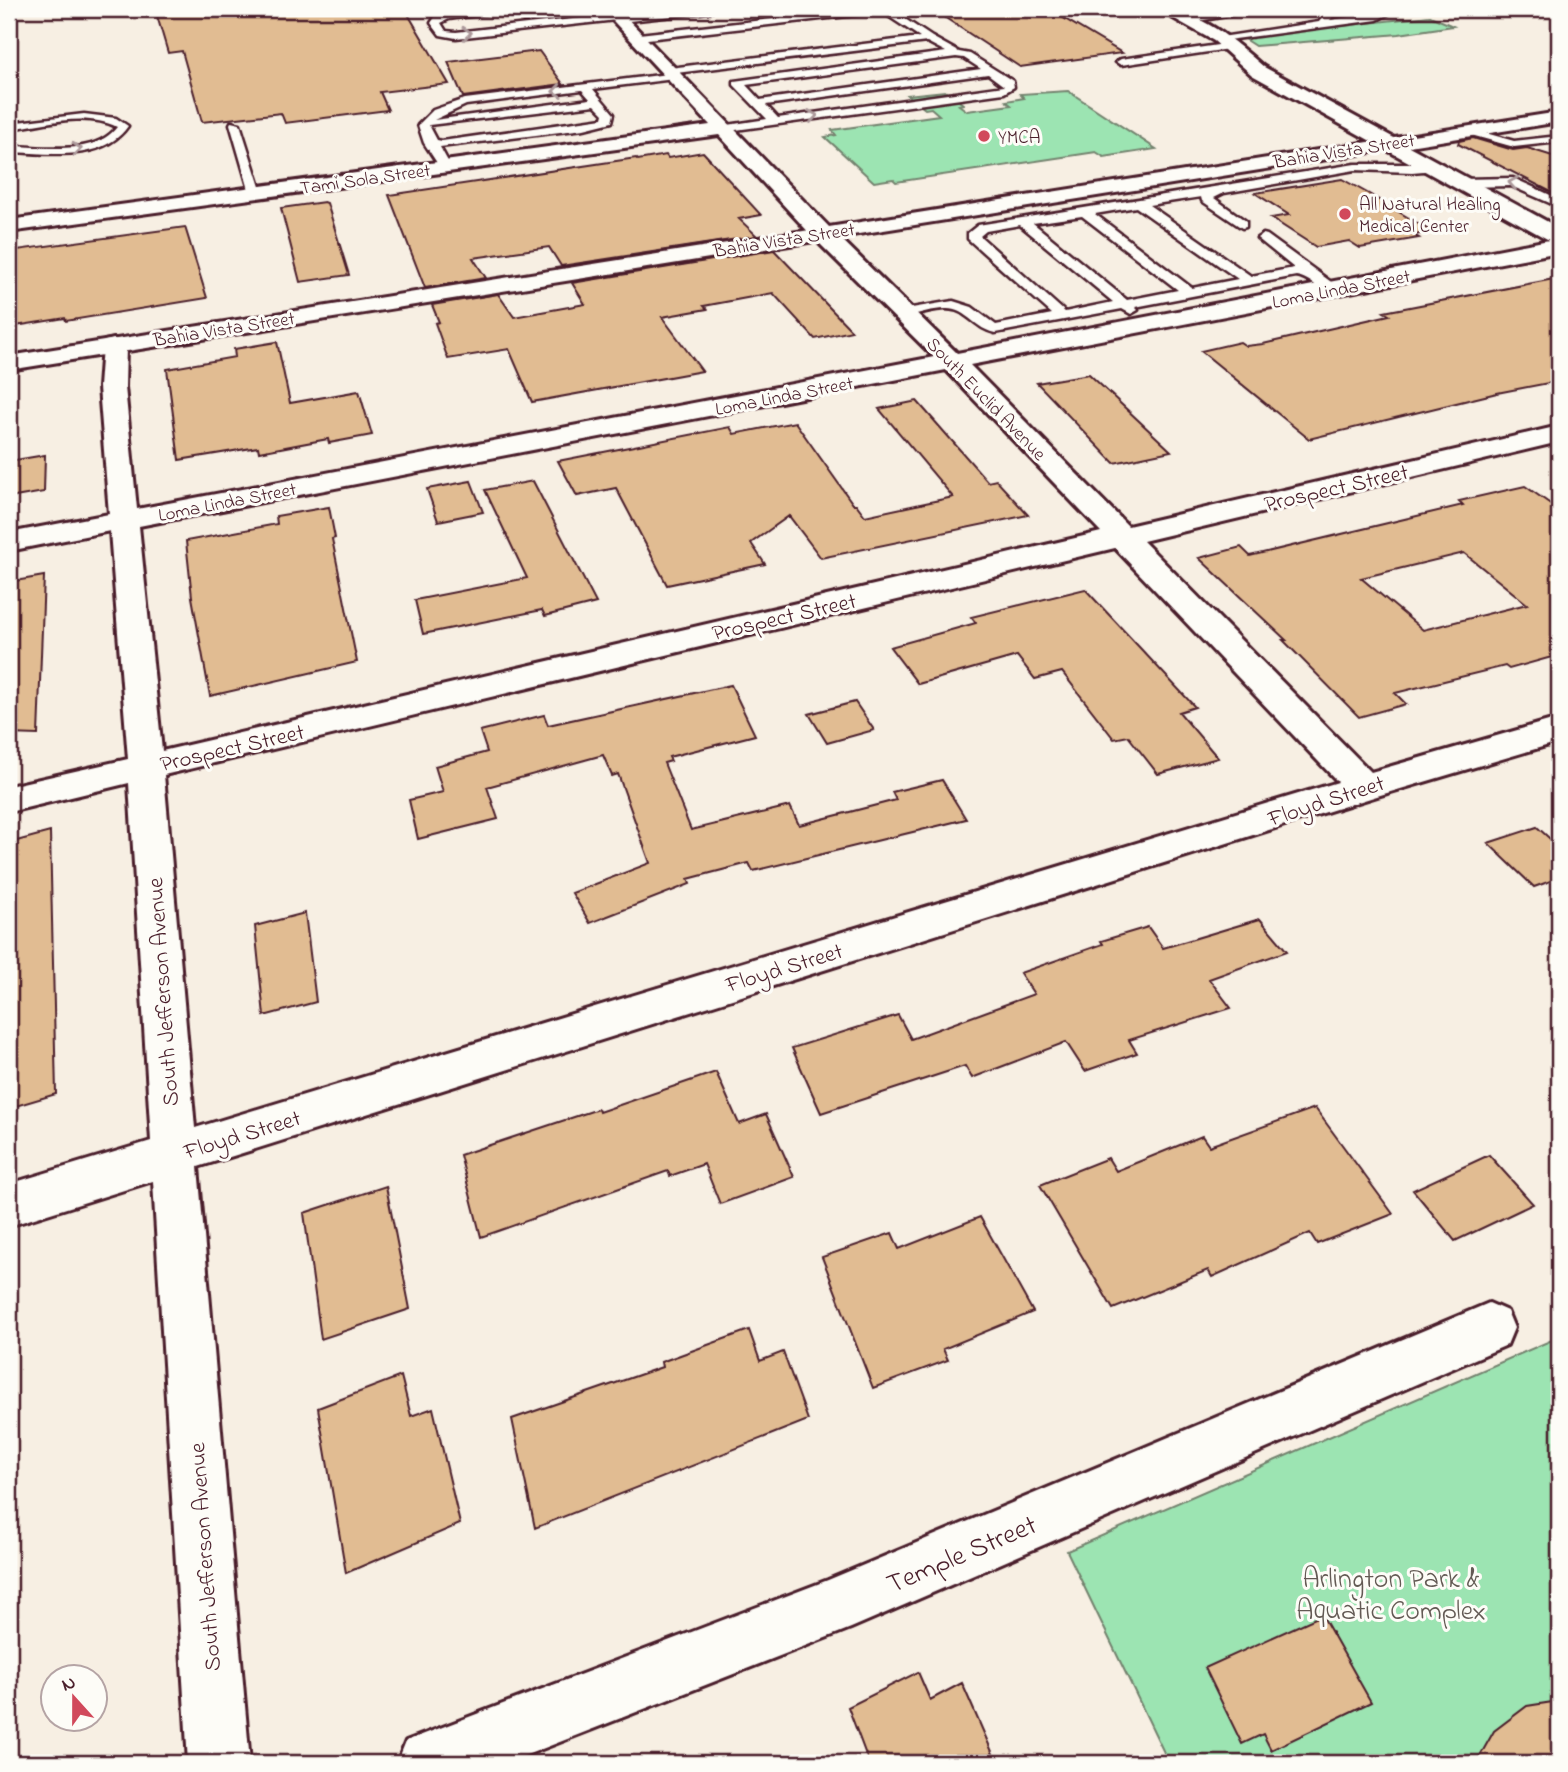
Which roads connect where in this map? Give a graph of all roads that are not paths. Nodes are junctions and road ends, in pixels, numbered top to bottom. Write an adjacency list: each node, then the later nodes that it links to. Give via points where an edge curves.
1 (514, 9): 7 (lane, one-way to 7, via 448,16 436,23 443,33 456,35)
2 (709, 9): 7 (lane)
3 (1165, 9): 8 (street)
4 (1263, 9): 8 (lane)
5 (1334, 9): 9 (lane)
6 (1393, 9): 9 (lane, via 1377,17)
7 (616, 15): 10 (street, South Euclid Avenue)
8 (1186, 20): 12 (street)
9 (1322, 24): 12 (lane)
10 (639, 37): 11 (lane, via 884,9); 16 (street, South Euclid Avenue)
11 (929, 39): 13 (lane); 16 (lane)
12 (1226, 42): 14 (lane); 29 (street, via 1258,71)
13 (956, 54): 15 (lane); 19 (lane, via 738,83)
14 (1121, 62)
15 (990, 71): 19 (lane); 21 (lane, one-way to 15, via 1009,87)
16 (672, 74): 17 (lane); 25 (street, South Euclid Avenue)
17 (585, 87): 18 (lane); 23 (lane, one-way to 23, via 465,102 443,109)
18 (598, 102): 23 (lane); 28 (lane, via 609,114 608,120)
19 (758, 103): 21 (lane)
20 (1559, 117): 26 (street, Bahia Vista Street)
21 (775, 121): 25 (lane)
22 (235, 124): 35 (lane)
23 (423, 125): 28 (lane)
24 (9, 126): 30 (lane, one-way to 24, via 90,148 120,133 123,126 99,117)
25 (721, 129): 31 (street, Tami Sola Street); 42 (street, South Euclid Avenue)
26 (1468, 131): 27 (lane, via 1514,144); 29 (street, Bahia Vista Street)
27 (1559, 139)
28 (430, 143): 31 (lane)
29 (1391, 143): 32 (street); 42 (street, Bahia Vista Street)
30 (9, 149)
31 (445, 167): 35 (street, Tami Sola Street)
32 (1435, 167): 33 (street); 34 (lane, via 1355,167)
33 (1462, 183): 37 (lane, one-way to 33, via 1514,182); 43 (street)
34 (1221, 190): 36 (lane); 40 (lane, via 1206,198)
35 (256, 193): 41 (street, Tami Sola Street)
36 (1138, 203): 38 (lane); 47 (lane)
37 (1559, 203)
38 (1084, 211): 39 (lane); 49 (lane)
39 (1022, 221): 50 (lane); 52 (lane, via 982,228 972,236)
40 (1242, 224)
41 (9, 226)
42 (822, 233): 51 (street, South Euclid Avenue); 54 (street, Bahia Vista Street)
43 (1559, 237)
44 (1263, 238): 46 (lane)
45 (1559, 246): 48 (street, Loma Linda Street)
46 (1309, 274): 47 (lane, via 1296,272); 48 (lane)
47 (1250, 281): 49 (lane)
48 (1333, 290): 53 (street, Loma Linda Street)
49 (1189, 292): 50 (lane)
50 (1125, 305): 52 (lane); 53 (lane)
51 (905, 313): 52 (lane, via 953,304 995,329); 56 (street, South Euclid Avenue)
52 (1062, 316)
53 (1150, 325): 56 (street, Loma Linda Street)
54 (114, 346): 55 (street, Bahia Vista Street); 58 (street, South Jefferson Avenue, via 112,387)
55 (9, 363)
56 (953, 363): 58 (street, Loma Linda Street); 59 (street, South Euclid Avenue)
57 (1559, 434): 59 (street, Prospect Street)
58 (124, 521): 60 (street, Loma Linda Street); 62 (street, South Jefferson Avenue)
59 (1122, 536): 62 (street, Prospect Street); 63 (street, South Euclid Avenue)
60 (9, 542)
61 (1559, 730): 63 (street, Floyd Street)
62 (146, 768): 64 (street, Prospect Street); 65 (street, South Jefferson Avenue)
63 (1364, 787): 65 (street, Floyd Street)
64 (9, 799)
65 (174, 1154): 66 (street, Floyd Street); 68 (street, South Jefferson Avenue)
66 (9, 1205)
67 (1489, 1328): 69 (street, Temple Street, via 831,1608)
68 (219, 1763)
69 (428, 1763)

